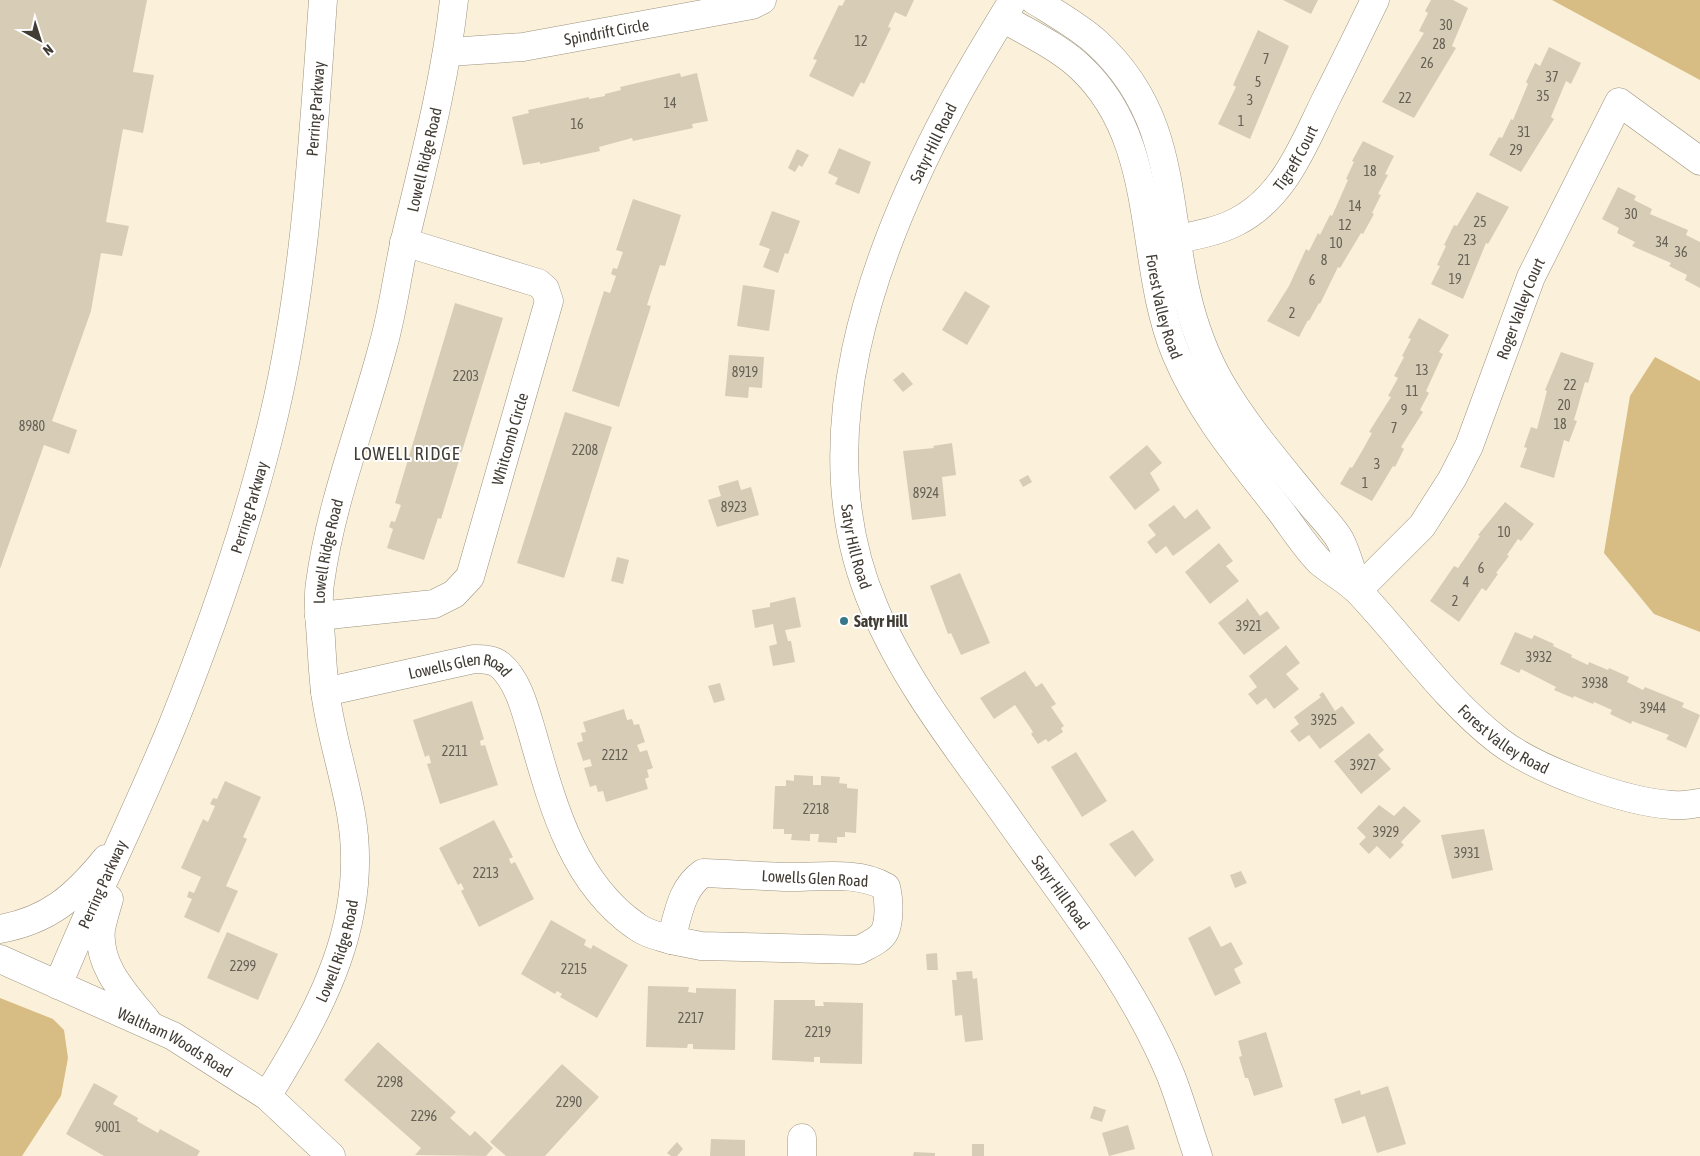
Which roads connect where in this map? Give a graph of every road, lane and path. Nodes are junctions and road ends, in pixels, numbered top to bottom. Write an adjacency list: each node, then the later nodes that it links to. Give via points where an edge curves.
1 (323, 0): 16 (street, Perring Parkway, via 301,276 274,415 244,527 218,607 172,726)
2 (454, 0): 7 (street, Lowell Ridge Road)
3 (762, 0): 7 (street, Spindrift Circle, via 532,45)
4 (1034, 0): 9 (street, Forest Valley Road, via 1096,42 1139,96 1154,125 1164,159)
5 (1375, 0): 9 (street, Tigreff Court, via 1304,143 1275,190 1256,210 1236,222)
6 (1008, 9): 11 (street, Forest Valley Road, via 1077,64 1108,100 1123,126 1137,164); 24 (street, Satyr Hill Road, via 931,143 875,278 863,317 850,387 844,469 846,506 861,572 887,636 954,742 1112,965 1171,1076)
7 (449, 52): 10 (street, Lowell Ridge Road)
8 (1700, 161): 12 (street, Roger Valley Court, via 1619,102 1531,277 1469,446 1452,480 1422,526)
9 (1178, 239): 11 (street, Tigreff Court); 12 (street, Forest Valley Road, via 1186,292 1195,324 1220,383 1242,416 1340,540)
10 (404, 242): 13 (street, Lowell Ridge Road, via 384,344 333,515 320,584); 13 (street, Whitcomb Circle, via 538,282 548,294 549,301 470,577 454,594 434,604)
11 (1150, 244): 12 (street, Forest Valley Road, via 1162,312 1176,354 1211,419 1319,561)
12 (1358, 590): 15 (street, Forest Valley Road, via 1460,705 1500,742 1562,776 1631,798 1672,805)
13 (319, 616): 14 (street, Lowell Ridge Road)
14 (325, 692): 18 (street, Lowells Glen Road, via 474,659 498,663 513,682 528,720 553,805 583,870 600,893 636,926); 22 (street, Lowell Ridge Road, via 354,838 354,879 348,924 341,954 316,1014)
15 (1700, 803)
16 (123, 839): 17 (street, via 92,876 45,916); 20 (street, Perring Parkway); 21 (street, via 101,929 101,948 114,979)
17 (0, 929)
18 (671, 940): 18 (street, Lowells Glen Road, via 685,894 692,880 703,873 845,877 877,882 886,887 889,899 885,931 859,950 701,946)
19 (0, 959): 20 (street, Waltham Woods Road)
20 (58, 985): 21 (street, Waltham Woods Road)
21 (149, 1023): 22 (street, Waltham Woods Road)
22 (267, 1096): 23 (street, Waltham Woods Road)
23 (331, 1156)
24 (1198, 1156)

